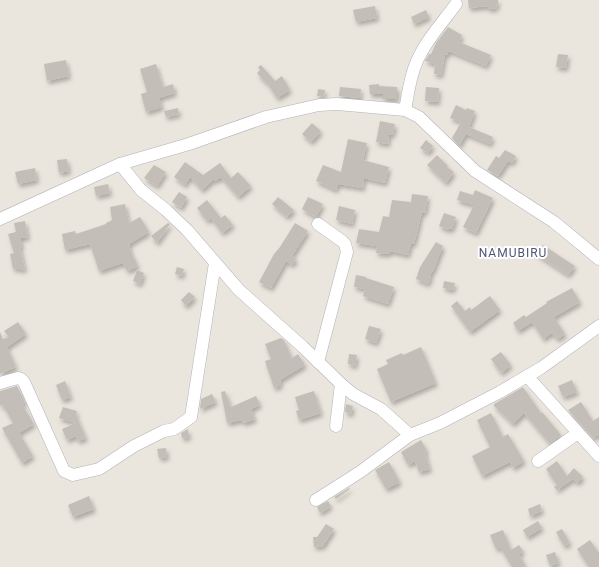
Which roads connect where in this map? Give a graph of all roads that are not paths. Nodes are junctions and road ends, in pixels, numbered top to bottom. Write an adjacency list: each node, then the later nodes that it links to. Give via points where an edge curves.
1 (456, 4): 2 (street, via 416,62)
2 (405, 110): 3 (street, via 337,104 318,105 266,118); 6 (street, via 430,127 475,171 554,222)
3 (120, 164): 4 (street); 7 (street, via 141,190 187,230)
4 (0, 219)
5 (318, 224): 9 (street, via 342,241 347,252)
6 (599, 259)
7 (215, 263): 9 (street, via 239,290); 11 (street, via 191,417 174,429 164,431 134,446 99,469 73,475 64,471 21,379)
8 (599, 326): 10 (street)
9 (318, 362): 12 (street)
10 (527, 376): 14 (street); 15 (street, via 473,406)
11 (0, 383)
12 (341, 384): 13 (street); 15 (street, via 353,394 381,409)
13 (336, 426)
14 (578, 433): 16 (street); 17 (street)
15 (410, 435): 18 (street)
16 (599, 456)
17 (538, 461)
18 (316, 500)

